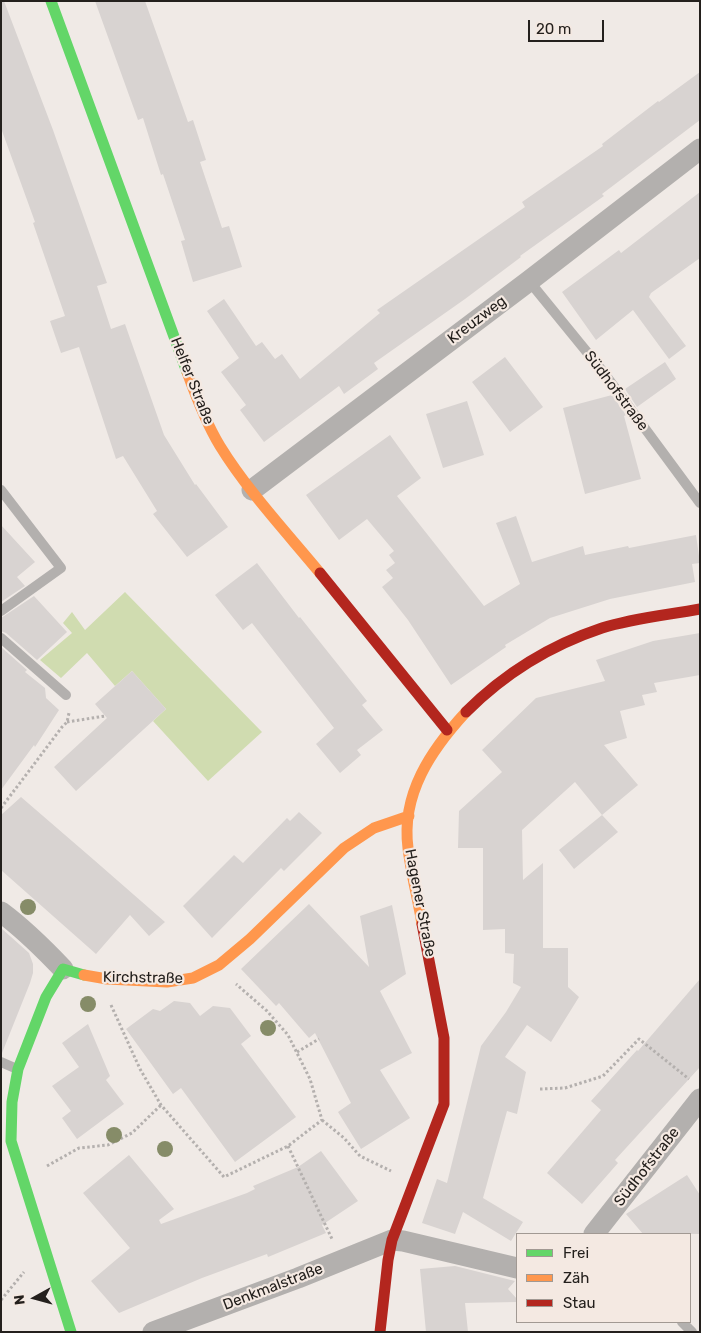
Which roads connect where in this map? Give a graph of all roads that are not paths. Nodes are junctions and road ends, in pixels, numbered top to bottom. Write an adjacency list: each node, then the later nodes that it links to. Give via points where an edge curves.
1 (51, 1): 5 (street, Helfer Straße, via 196,400 220,446)
2 (700, 149): 3 (street, Kreuzweg)
3 (530, 281): 5 (street, Kreuzweg); 6 (lane, Südhofstraße)
4 (1, 490): 8 (lane, via 61,568)
5 (252, 490): 11 (street, Helfer Straße)
6 (700, 503)
7 (700, 609): 11 (street, Hagener Straße, via 604,628 566,642 513,673 478,699)
8 (1, 611)
9 (1, 638): 10 (lane)
10 (66, 695)
11 (447, 730): 12 (street, Hagener Straße, via 428,758 415,787)
12 (408, 816): 14 (street, Kirchstraße, via 374,828 344,848 219,965 193,978 167,982 107,979); 20 (street, Hagener Straße, via 408,847 444,1038 444,1104)
13 (1, 912): 14 (street)
14 (63, 970): 16 (street, via 46,997)
15 (1, 1062): 16 (lane)
16 (18, 1069): 18 (street)
17 (696, 1090): 19 (street, Südhofstraße)
18 (6, 1141): 23 (street, via 22,1173)
19 (595, 1233)
20 (392, 1240): 21 (street); 24 (street, Denkmalstraße); 25 (street, Hagener Straße)
21 (516, 1268)
22 (683, 1323): 26 (lane)
23 (71, 1332)
24 (153, 1332)
25 (380, 1332)
26 (692, 1332)

